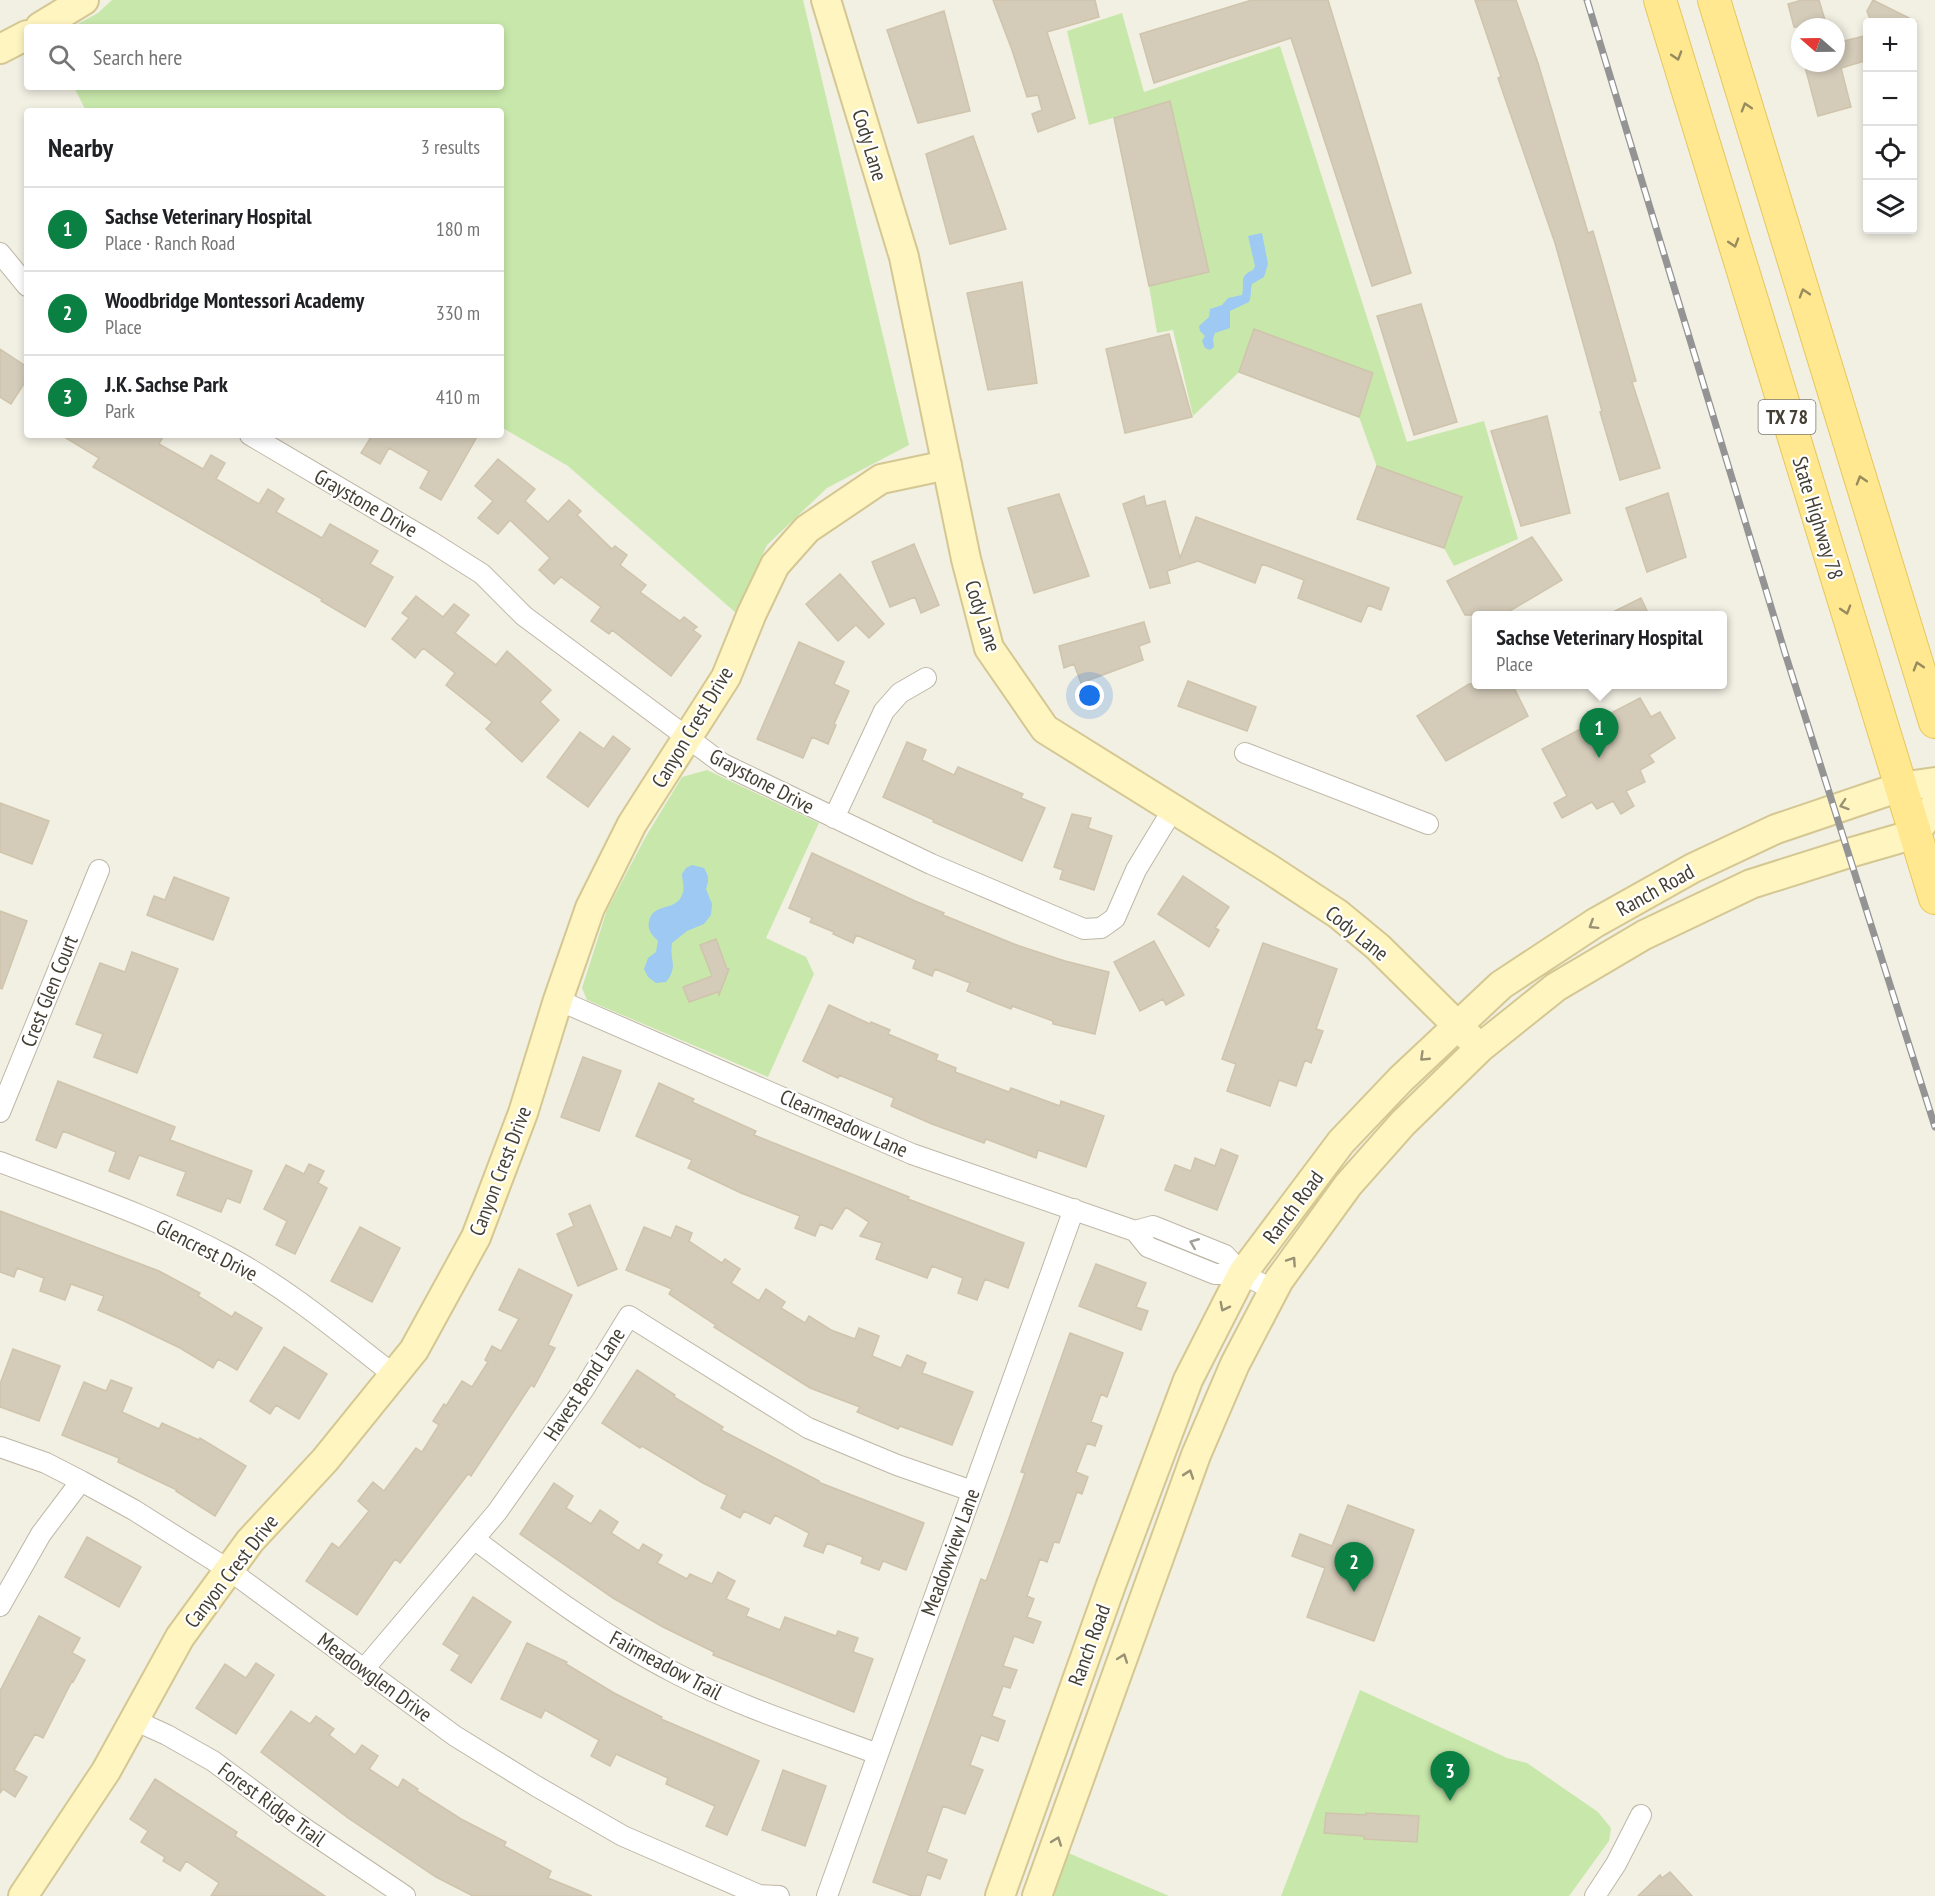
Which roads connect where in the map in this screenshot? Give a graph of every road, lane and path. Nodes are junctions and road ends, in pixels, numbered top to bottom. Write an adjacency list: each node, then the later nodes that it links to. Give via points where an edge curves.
1 (84, 0): 5 (street)
2 (826, 0): 11 (street, Cody Lane, via 904,257)
3 (1660, 0): 17 (main road, State Highway 78 / TX 78, one-way to 17)
4 (1714, 0): 13 (main road, TX 78, one-way to 4)
5 (45, 24)
6 (24, 37): 7 (street)
7 (0, 49)
8 (0, 253): 9 (street)
9 (24, 282)
10 (255, 438): 14 (street, Graystone Drive, via 482,574 524,616)
11 (946, 465): 14 (street, Canyon Crest Drive, via 881,479 807,529 775,565 726,677); 19 (street, Cody Lane, via 989,648 1016,691 1045,729)
12 (926, 678): 20 (street, via 900,693 884,711)
13 (1935, 722)
14 (688, 738): 20 (street, Graystone Drive, via 723,764); 25 (street, Canyon Crest Drive, via 632,824 595,897)
15 (1245, 753): 21 (street)
16 (1935, 782): 17 (street, Ranch Road)
17 (1900, 787): 22 (main road, State Highway 78 / TX 78); 26 (street, Ranch Road, one-way to 26, via 1776,829 1693,868 1595,923 1501,986)
18 (1935, 805): 22 (street)
19 (1173, 809): 20 (street, Graystone Drive, via 1136,870 1115,918 1101,928 1084,929); 26 (street, Cody Lane, via 1338,914 1378,947)
20 (834, 818)
21 (1428, 824)
22 (1915, 834): 24 (main road, State Highway 78 / TX 78); 27 (street, Ranch Road, via 1750,884 1644,935 1556,987)
23 (99, 870): 28 (street, Crest Glen Court)
24 (1935, 898)
25 (558, 1000): 30 (street, Clearmeadow Lane, via 912,1154); 33 (street, Canyon Crest Drive, via 523,1113 476,1237 414,1350)
26 (1457, 1027): 27 (street, Cody Lane); 31 (street, Ranch Road, one-way to 31, via 1341,1142)
27 (1481, 1047): 32 (street, Ranch Road, one-way to 27, via 1348,1185 1403,1123)
28 (0, 1112)
29 (0, 1162): 33 (street, Glencrest Drive, via 136,1214 228,1256 300,1302)
30 (1074, 1209): 31 (street, Clearmeadow Lane, via 1135,1232 1148,1248 1215,1274); 36 (street, Meadowview Lane)
31 (1242, 1274): 32 (street, Clearmeadow Lane); 49 (street, Ranch Road, one-way to 49, via 1179,1400)
32 (1274, 1290): 50 (street, Ranch Road, one-way to 32, via 1196,1455 1235,1364)
33 (394, 1375): 38 (street, Canyon Crest Drive)
34 (0, 1447): 35 (street, Meadowglen Drive, via 46,1463)
35 (81, 1481): 38 (street, Meadowglen Drive); 39 (street, via 41,1533)
36 (972, 1491): 37 (street, Havest Bend Lane, via 808,1428 629,1316 584,1389); 42 (street, Meadowview Lane)
37 (474, 1539): 40 (street, Havest Bend Lane); 42 (street, Fairmeadow Trail, via 572,1610 675,1673 758,1711)
38 (229, 1570): 40 (street, Meadowglen Drive); 41 (street, Canyon Crest Drive, via 180,1637)
39 (0, 1606)
40 (364, 1669): 44 (street, Meadowglen Drive, via 455,1736 565,1803 623,1836)
41 (134, 1720): 45 (street, Canyon Crest Drive, via 106,1771); 46 (street, Forest Ridge Trail, via 213,1761)
42 (878, 1754): 48 (street, Meadowview Lane)
43 (1641, 1815): 51 (street)
44 (760, 1895): 47 (street, Meadowglen Drive)
45 (23, 1896)
46 (405, 1896)
47 (779, 1896)
48 (827, 1896)
49 (1000, 1896)
50 (1037, 1896)
51 (1595, 1896)

